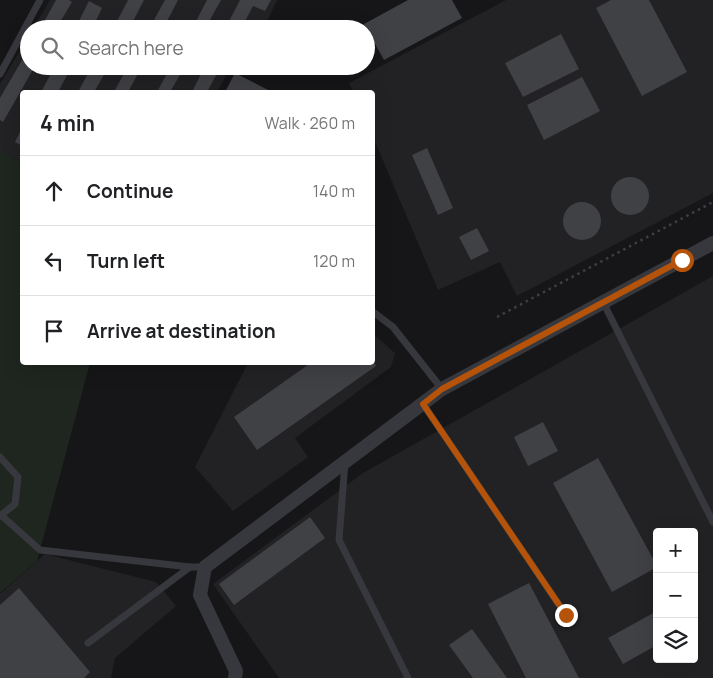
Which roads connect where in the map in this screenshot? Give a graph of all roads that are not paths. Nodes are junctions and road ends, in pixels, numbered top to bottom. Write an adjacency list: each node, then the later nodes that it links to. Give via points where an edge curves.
1 (40, 0): 2 (lane)
2 (29, 20)
3 (20, 37): 4 (lane)
4 (0, 74)
5 (713, 243): 6 (street)
6 (604, 302): 8 (street); 13 (lane)
7 (375, 313): 8 (lane, via 393,327)
8 (442, 389): 9 (street)
9 (423, 404): 11 (street); 16 (lane)
10 (0, 457): 12 (lane, via 18,477 14,504)
11 (345, 462): 15 (street); 19 (lane, via 339,540)
12 (0, 516): 14 (lane, via 40,550)
13 (713, 522)
14 (190, 567): 15 (lane); 17 (lane)
15 (205, 567): 18 (street, via 200,595 236,671)
16 (566, 615)
17 (88, 643)
18 (235, 678)
19 (408, 678)

